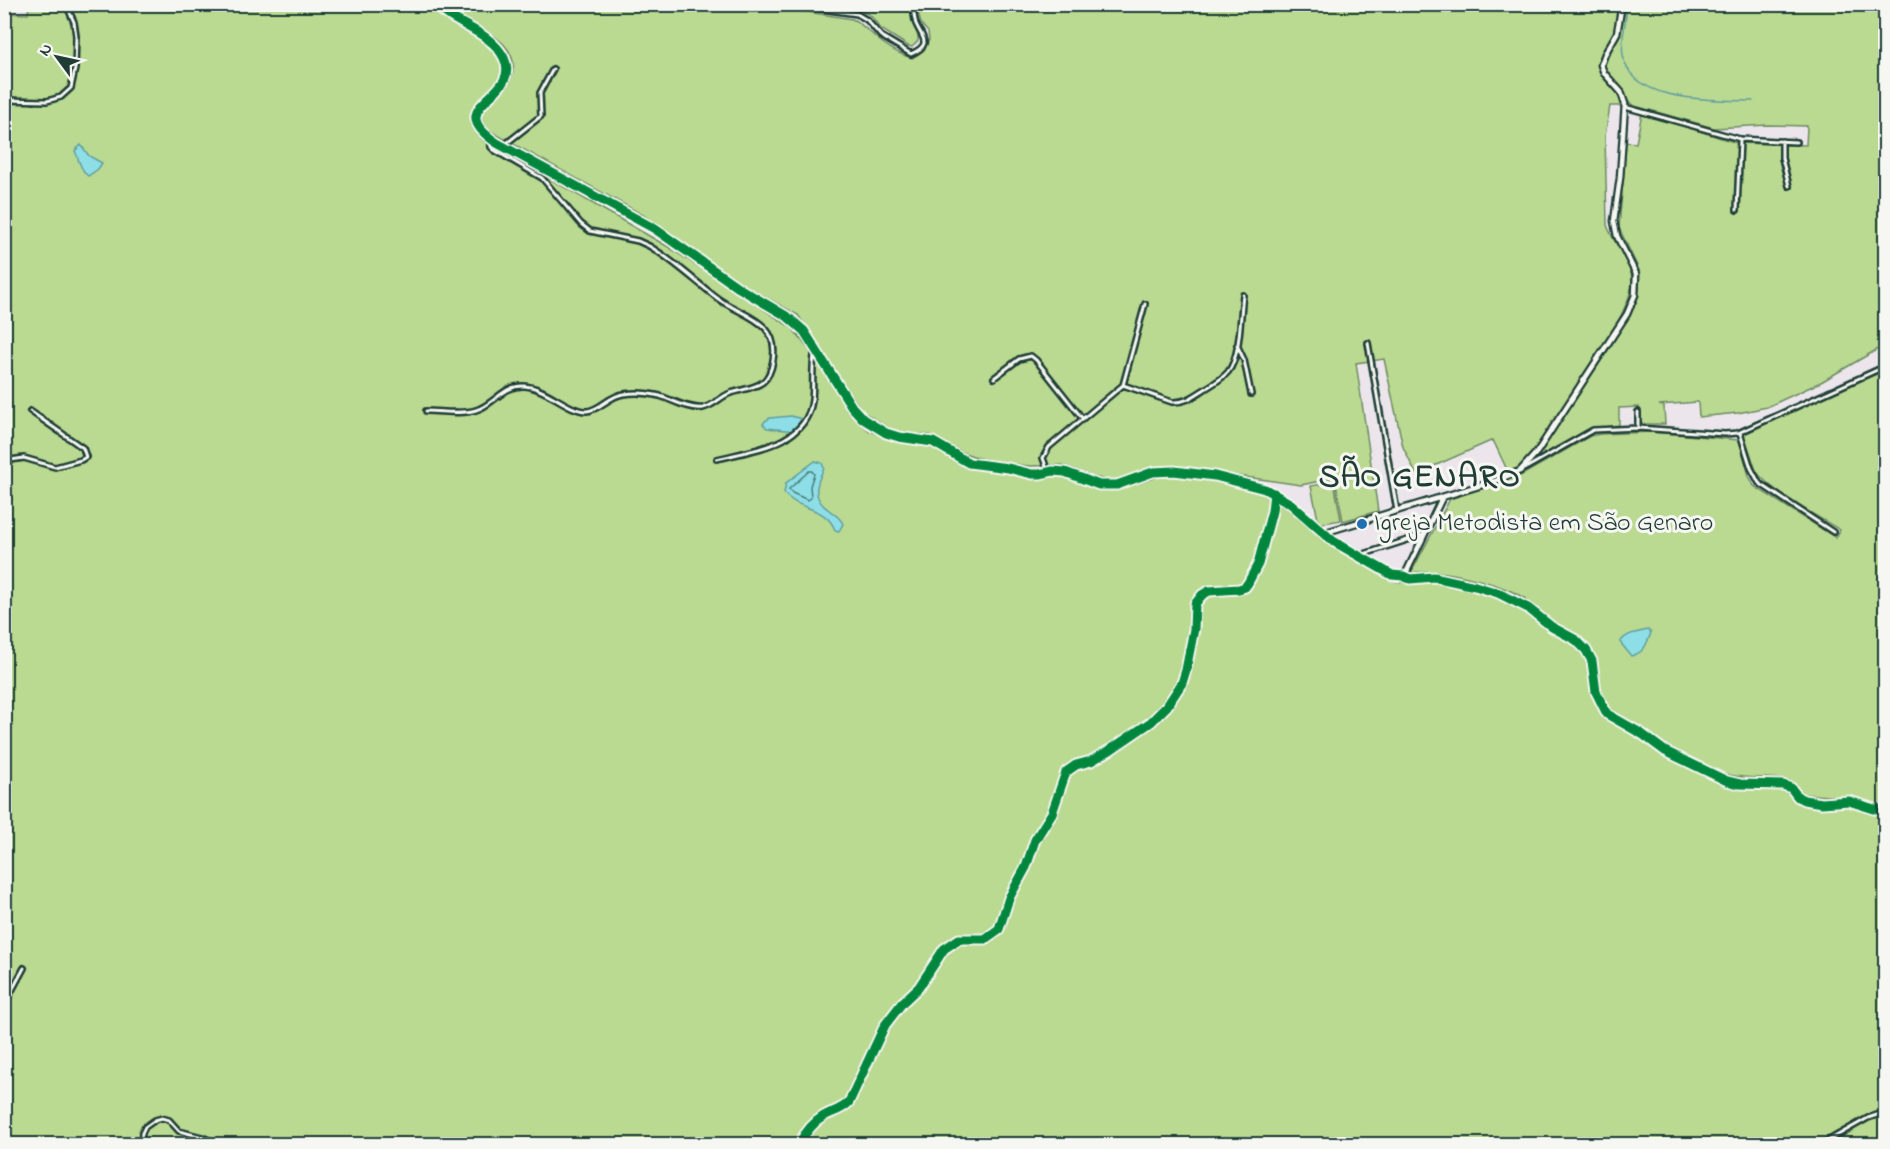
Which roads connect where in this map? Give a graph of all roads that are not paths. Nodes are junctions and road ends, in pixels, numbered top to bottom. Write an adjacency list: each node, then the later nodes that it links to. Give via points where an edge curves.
1 (66, 4): 7 (street, via 76,36 71,88 61,97 47,101)
2 (435, 4): 9 (street, via 447,16 490,41 505,59 503,83 475,117 477,127)
3 (786, 4): 4 (street, via 858,14 881,36 911,54 925,41)
4 (912, 4)
5 (1622, 4): 8 (street, via 1617,33 1601,64 1621,92)
6 (553, 69): 13 (street, via 540,93 541,116)
7 (4, 100)
8 (1625, 107): 10 (street); 33 (street, via 1614,220 1617,236 1636,274 1635,295 1590,372 1532,460)
9 (490, 138): 13 (street); 26 (street, via 494,150 542,178 590,231 649,246 718,299 746,312 773,339 773,362 768,378 759,386 729,393 702,408 657,395 633,393 618,395 584,411 524,386 509,389 476,410)
10 (1740, 139): 11 (street); 15 (street)
11 (1782, 141): 12 (street); 14 (street)
12 (1796, 142)
13 (503, 146): 20 (street, via 655,229 795,322)
14 (1789, 186)
15 (1737, 210)
16 (1243, 295): 19 (street)
17 (1145, 304): 23 (street)
18 (1368, 343): 37 (street)
19 (1237, 345): 23 (street, via 1227,373 1187,401 1172,402); 24 (street)
20 (815, 349): 31 (street, via 812,403 801,428 771,444); 34 (street, via 852,407 886,433 933,442 969,463 1032,474)
21 (1886, 366): 30 (street)
22 (994, 378): 28 (street, via 1019,358 1031,356)
23 (1124, 385): 28 (street)
24 (1251, 394)
25 (30, 411): 32 (street, via 83,448 86,457 55,467 24,458)
26 (426, 411)
27 (1638, 412): 29 (street)
28 (1082, 418): 34 (street, via 1045,451)
29 (1638, 428): 30 (street); 33 (street, via 1588,432)
30 (1740, 433): 38 (street, via 1759,483)
31 (717, 459)
32 (4, 461)
33 (1520, 471): 36 (street)
34 (1048, 472): 35 (street, via 1065,472 1107,486 1153,472 1174,471 1215,476)
35 (1274, 493): 39 (street); 49 (street, via 1258,564 1248,583 1239,589 1209,591 1195,604 1186,670 1167,706 1110,750 1066,772 1052,813 1035,840 999,929 991,937 959,939 944,949 919,987 885,1025 849,1102 818,1120)
36 (1442, 498): 37 (street); 40 (street)
37 (1397, 511): 39 (street)
38 (1833, 532)
39 (1323, 533): 41 (street)
40 (1425, 535): 41 (street); 42 (street)
41 (1357, 556): 42 (street, via 1392,575)
42 (1403, 576): 43 (street, via 1434,577 1475,586 1528,608 1586,650 1592,661 1596,692 1607,714 1716,776 1740,784 1783,785 1804,800 1849,801)
43 (1886, 809)
44 (24, 968): 45 (street)
45 (4, 1005)
46 (1886, 1112): 50 (street)
47 (141, 1144): 48 (street, via 145,1127 162,1118 179,1131)
48 (218, 1144)
49 (799, 1144)
50 (1822, 1144)

